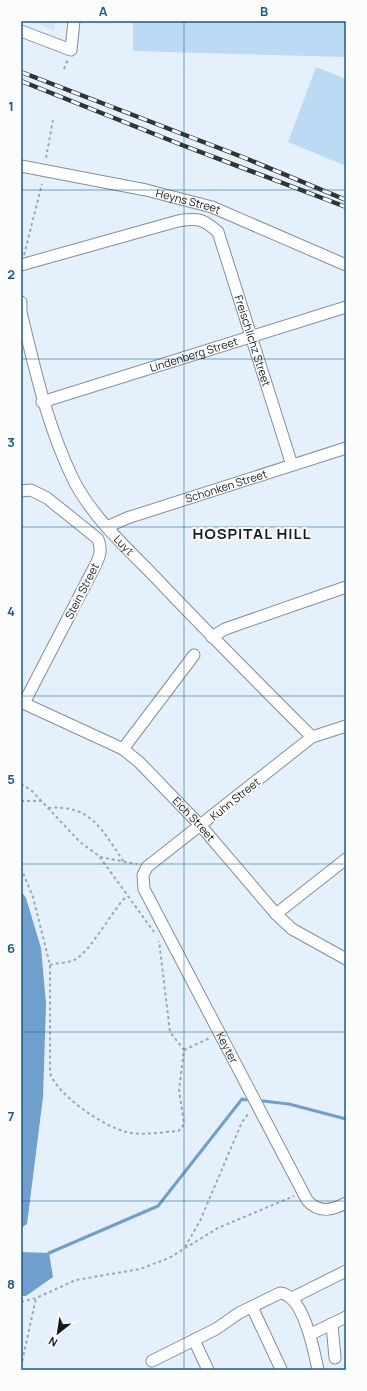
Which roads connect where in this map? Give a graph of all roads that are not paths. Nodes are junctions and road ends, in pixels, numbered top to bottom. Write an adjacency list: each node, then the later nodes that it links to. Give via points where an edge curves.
1 (74, 21): 2 (street, via 71,50)
2 (21, 31)
3 (21, 166): 5 (street, Heyns Street, via 146,190 212,207)
4 (22, 261): 9 (street, Freischlichz Street, via 178,221 206,221 218,232)
5 (346, 265)
6 (21, 302): 8 (street, Luyt)
7 (346, 307): 9 (street, Lindenberg Street)
8 (21, 312): 10 (street, Luyt)
9 (250, 337): 10 (street, Lindenberg Street); 12 (street, Freischlichz Street)
10 (42, 402): 14 (street, Luyt, via 74,480)
11 (346, 448): 12 (street, Schonken Street)
12 (292, 465): 14 (street, Schonken Street, via 127,518)
13 (21, 491): 18 (street, Stein Street, via 30,490 46,498 98,539 101,547 95,566)
14 (107, 527): 16 (street, Luyt)
15 (346, 587): 16 (street, via 225,629)
16 (212, 637): 20 (street, Luyt)
17 (194, 655): 21 (street)
18 (22, 703): 21 (street, Eich Street)
19 (346, 726): 20 (street, Kuhn Street)
20 (312, 737): 22 (street, Kuhn Street)
21 (123, 749): 22 (street, Eich Street)
22 (201, 826): 24 (street, Kuhn Street, via 148,867 143,881); 25 (street, Eich Street)
23 (346, 859): 25 (street)
24 (144, 889): 27 (street, Keyter, via 302,1193 312,1205 326,1210)
25 (276, 914): 26 (street, Eich Street, via 292,929)
26 (346, 959)
27 (346, 1204)
28 (346, 1271): 29 (street)
29 (292, 1298): 30 (street, via 280,1293); 33 (street)
30 (252, 1307): 34 (street); 38 (street)
31 (346, 1317): 32 (street)
32 (332, 1324): 33 (street); 35 (street)
33 (311, 1334): 39 (street)
34 (194, 1340): 36 (street); 37 (street)
35 (335, 1358)
36 (152, 1361)
37 (208, 1370)
38 (282, 1370)
39 (318, 1370)

